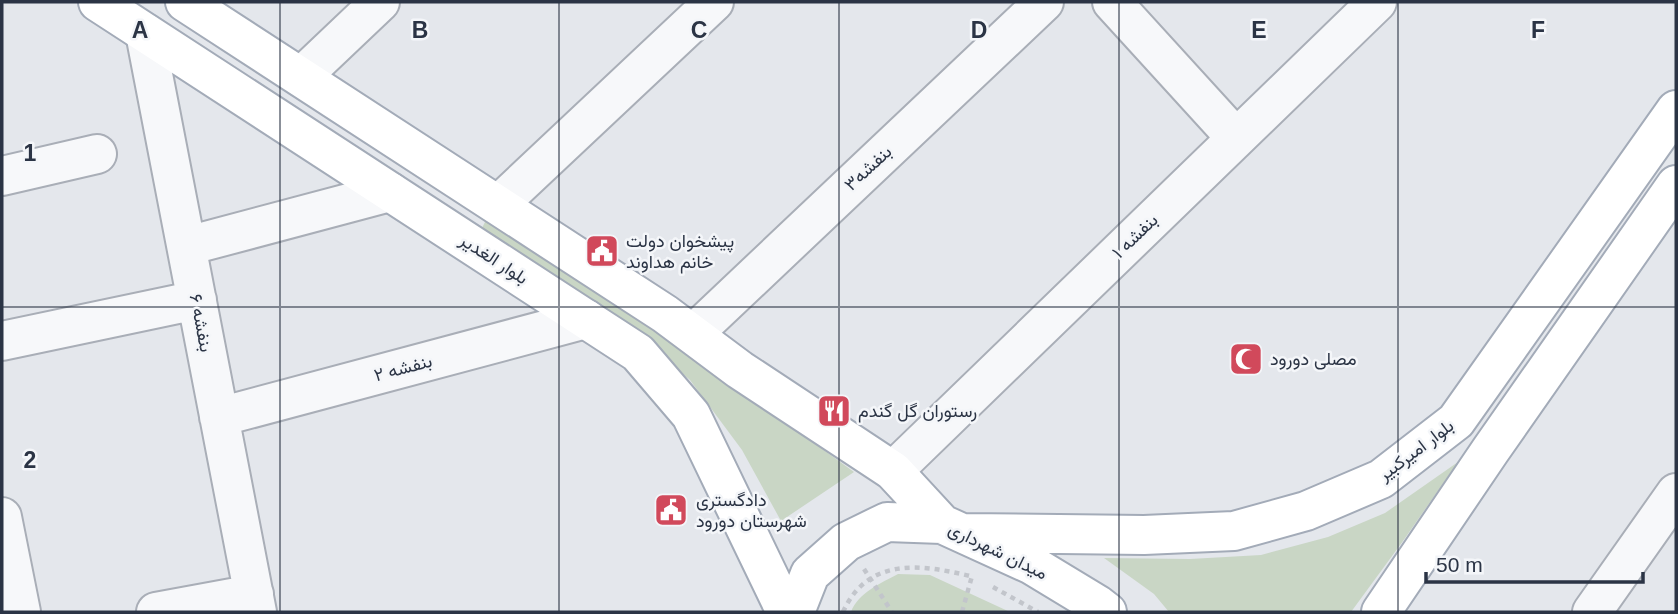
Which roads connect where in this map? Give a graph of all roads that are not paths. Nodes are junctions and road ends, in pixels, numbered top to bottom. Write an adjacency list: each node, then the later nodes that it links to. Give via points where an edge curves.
1 (98, 2): 8 (main road, بلوار الغدیر)
2 (185, 2): 9 (main road)
3 (380, 2): 9 (street)
4 (714, 2): 16 (street)
5 (1044, 2): 20 (street, بنفشه۳)
6 (1112, 2): 11 (street)
7 (1377, 2): 11 (street, بنفشه ۱)
8 (145, 33): 15 (main road, بلوار الغدیر); 17 (street, بنفشه ۶)
9 (301, 77): 16 (main road)
10 (1676, 110): 23 (main road, بلوار امیرکبیر)
11 (1236, 138): 25 (street, بنفشه ۱)
12 (97, 154): 13 (street)
13 (2, 176)
14 (1676, 185): 24 (main road)
15 (390, 192): 17 (street); 19 (main road, بلوار الغدیر)
16 (498, 205): 20 (main road)
17 (187, 246): 18 (street, بنفشه ۶)
18 (197, 300): 21 (street); 22 (street, بنفشه ۶)
19 (586, 319): 22 (street, بنفشه ۲); 32 (main road, بلوار الغدیر, via 638,353 691,415)
20 (693, 334): 25 (main road)
21 (2, 341)
22 (219, 417): 29 (street, بنفشه ۶)
23 (1456, 421): 24 (main road, via 1476,444); 28 (main road, بلوار امیرکبیر, via 1381,480 1306,511 1234,531 1144,535)
24 (1490, 451): 35 (main road)
25 (893, 471): 28 (main road)
26 (1676, 493): 36 (street)
27 (2, 517): 30 (street)
28 (952, 529): 33 (main road, میدان شهرداری, via 887,522 846,542 810,574); 34 (main road, میدان شهرداری, via 1032,565)
29 (256, 603): 31 (street)
30 (21, 612)
31 (156, 612)
32 (786, 612)
33 (795, 612)
34 (1107, 612)
35 (1381, 612)
36 (1592, 612)

